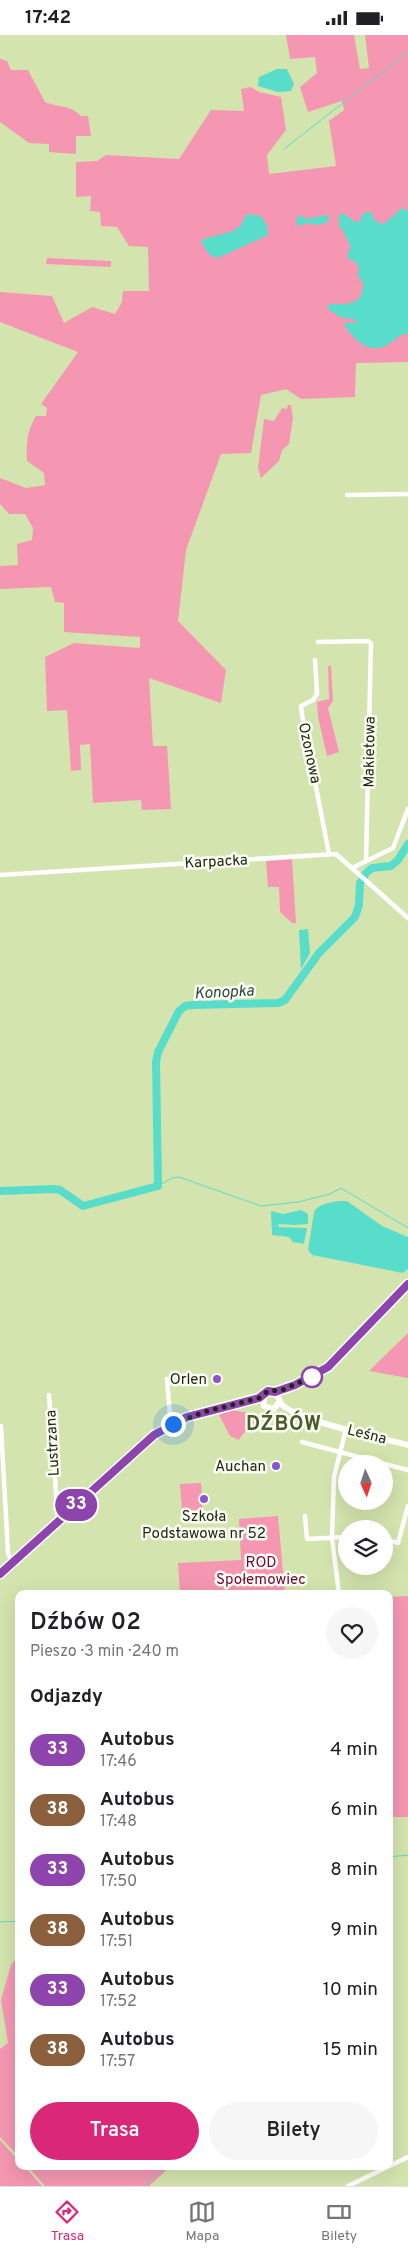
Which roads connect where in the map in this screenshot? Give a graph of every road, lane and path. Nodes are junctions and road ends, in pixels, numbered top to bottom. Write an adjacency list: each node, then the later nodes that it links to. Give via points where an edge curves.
1 (347, 495): 2 (street)
2 (408, 495)
3 (318, 642): 7 (street, Makietowa, via 371,643)
4 (315, 660): 6 (street, Ozonowa, via 317,695 302,706 302,715)
5 (408, 809): 7 (street, via 393,848)
6 (329, 854): 8 (street, Karpacka, via 341,856); 9 (street, Karpacka)
7 (366, 860): 8 (street)
8 (354, 867): 10 (street, Karpacka)
9 (0, 875)
10 (408, 918)
11 (408, 1284): 15 (main road, via 336,1360)
12 (167, 1379): 20 (street)
13 (49, 1395): 29 (street, Lustrzana)
14 (263, 1396): 15 (main road, via 268,1391); 16 (main road); 17 (main road)
15 (278, 1397): 18 (main road); 19 (main road, Leśna, via 284,1408)
16 (246, 1402): 17 (main road); 20 (main road, via 204,1412)
17 (262, 1403): 18 (main road, via 267,1409)
18 (275, 1408): 19 (main road, Leśna)
19 (297, 1415): 22 (main road, Leśna)
20 (173, 1424): 29 (main road, via 154,1435)
21 (1, 1426): 34 (street, via 8,1553)
22 (346, 1429): 24 (main road, Leśna); 25 (street)
23 (302, 1443): 25 (street)
24 (408, 1445)
25 (341, 1452): 26 (street); 31 (street, via 334,1477)
26 (408, 1470)
27 (408, 1506): 30 (street)
28 (305, 1516): 31 (street, via 306,1539)
29 (58, 1521): 34 (main road)
30 (405, 1528): 33 (street, via 398,1543)
31 (332, 1538): 32 (street); 36 (street)
32 (338, 1538)
33 (393, 1542)
34 (12, 1562): 35 (main road)
35 (0, 1574)
36 (338, 1590)
37 (408, 2157): 38 (street)
38 (393, 2164)
39 (381, 2170): 40 (street)
40 (348, 2186)

